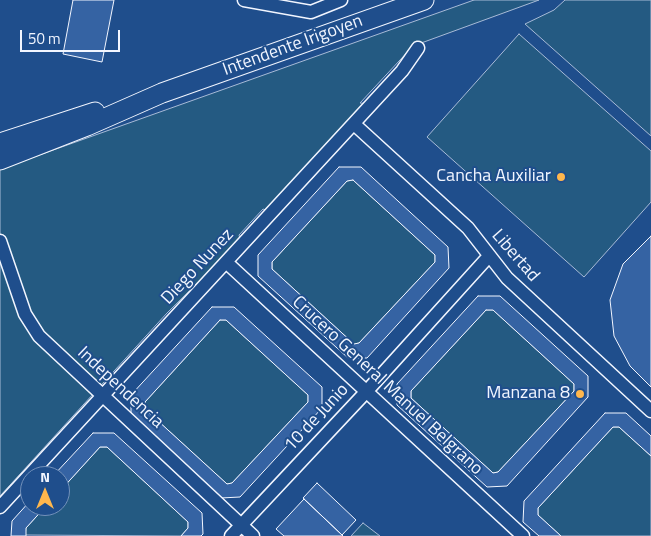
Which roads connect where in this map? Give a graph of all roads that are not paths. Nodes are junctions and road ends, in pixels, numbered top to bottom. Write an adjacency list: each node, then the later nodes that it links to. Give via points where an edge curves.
1 (244, 0): 2 (street, via 311,12)
2 (340, 0)
3 (424, 0): 6 (main road, Intendente Irigoyen, via 162,93 77,117)
4 (418, 48): 5 (street, Diego Nunez, via 402,71)
5 (354, 124): 8 (street, Libertad, via 468,228); 9 (street, Diego Nunez)
6 (3, 150)
7 (0, 241): 11 (street, Independencia, via 25,314 39,336)
8 (489, 256): 10 (street, 10 de Junio); 12 (street, Libertad, via 507,278)
9 (226, 262): 10 (street, Crucero General Manuel Belgrano); 11 (street, Diego Nunez)
10 (366, 392): 14 (street, 10 de Junio); 17 (street, Crucero General Manuel Belgrano)
11 (102, 396): 13 (street, Diego Nunez); 14 (street, Independencia)
12 (651, 411)
13 (0, 507)
14 (241, 525): 15 (street, 10 de Junio); 16 (street, Independencia)
15 (231, 536)
16 (253, 536)
17 (524, 536)

